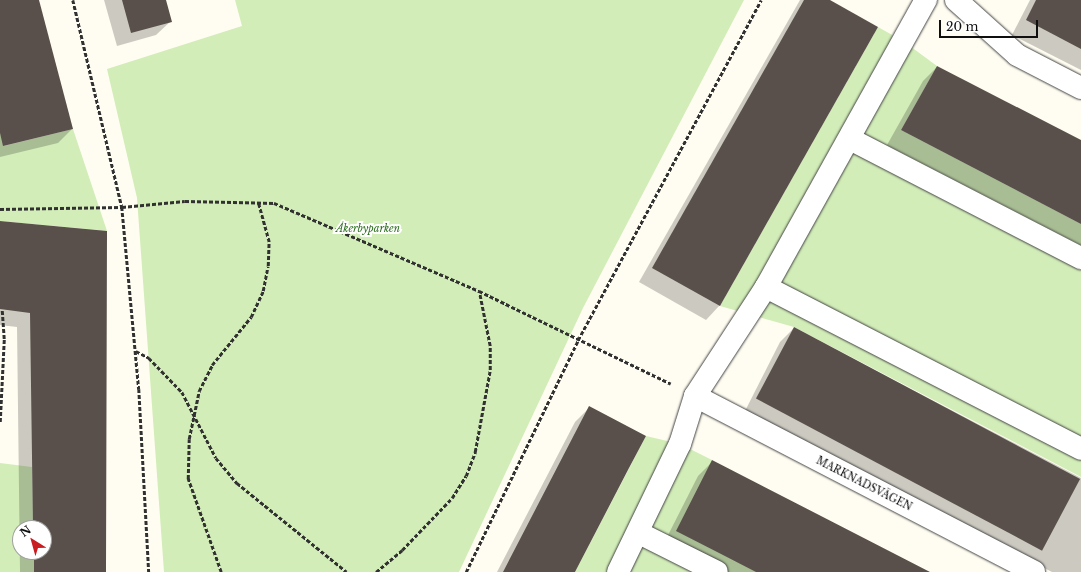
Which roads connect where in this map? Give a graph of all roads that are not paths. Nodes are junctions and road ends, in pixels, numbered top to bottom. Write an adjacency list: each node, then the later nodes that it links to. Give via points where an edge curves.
1 (926, 0): 4 (street)
2 (956, 0): 3 (street, via 1017,55)
3 (1081, 88)
4 (850, 139): 5 (street); 6 (street)
5 (1081, 258)
6 (766, 287): 7 (street); 8 (street)
7 (695, 396): 9 (street, via 680,444); 12 (street, MARKNADSVÄGEN)
8 (1081, 449)
9 (639, 533): 10 (street); 11 (street)
10 (618, 572)
11 (717, 572)
12 (1034, 572)

